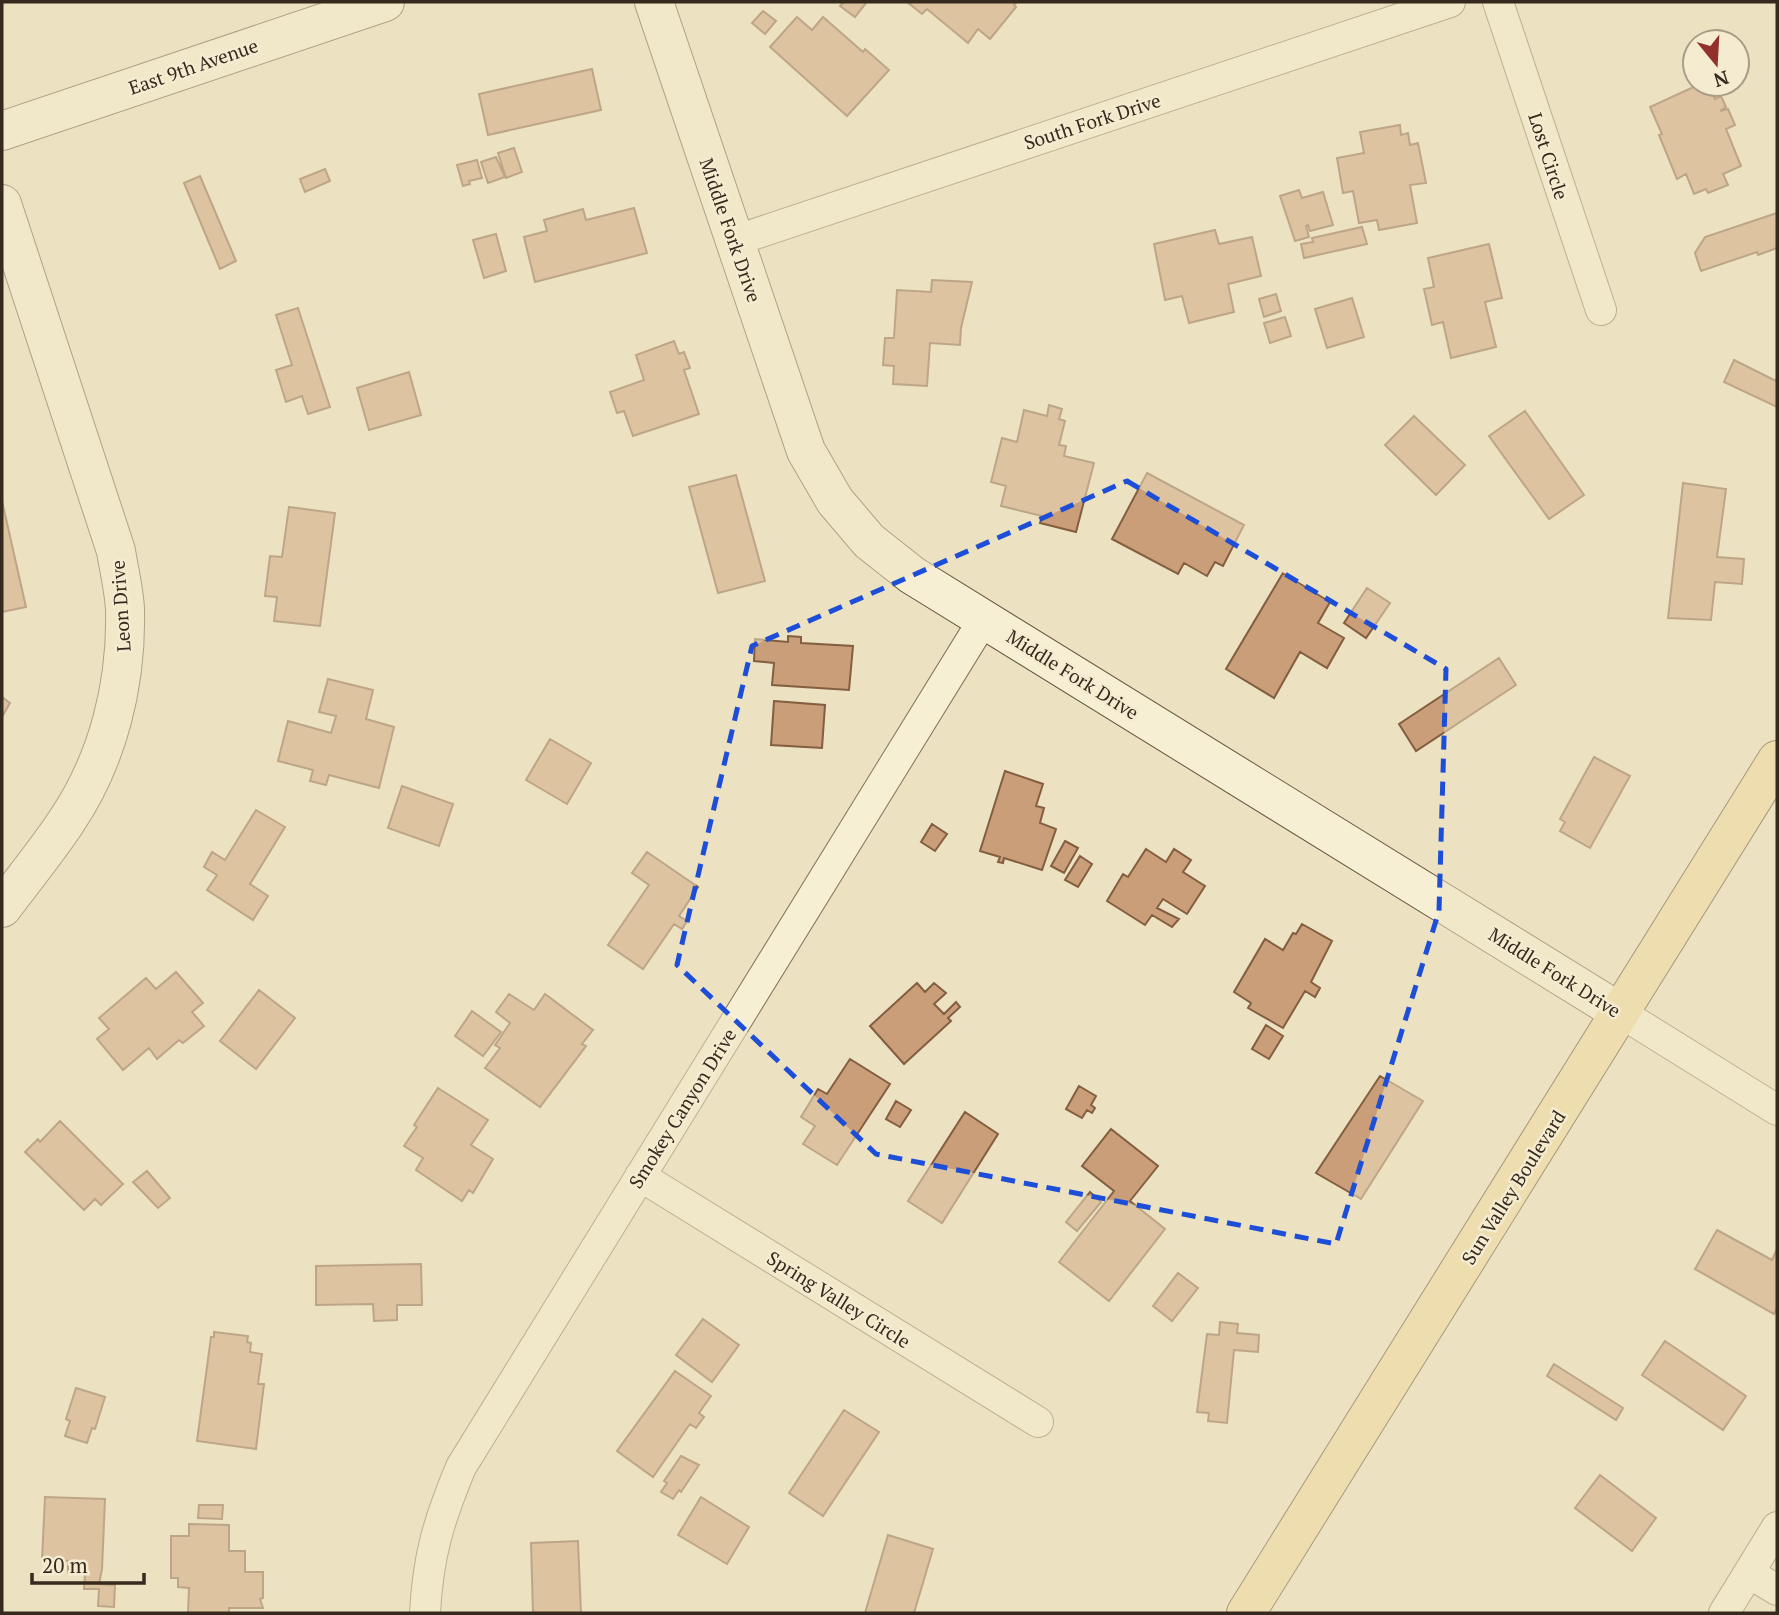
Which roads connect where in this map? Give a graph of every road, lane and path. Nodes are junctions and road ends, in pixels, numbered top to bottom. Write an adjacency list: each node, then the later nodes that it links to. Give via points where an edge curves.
1 (385, 2): 5 (street, East 9th Avenue)
2 (654, 2): 7 (street, Middle Fork Drive)
3 (1450, 2): 7 (street, South Fork Drive)
4 (1498, 2): 8 (street, Lost Circle)
5 (2, 131)
6 (2, 204): 11 (street, Leon Drive, via 117,551 125,607 124,660 116,708 93,775 67,821)
7 (734, 241): 9 (street, Middle Fork Drive, via 806,451 835,501 869,541 912,575)
8 (1601, 310)
9 (984, 619): 12 (street, Middle Fork Drive); 14 (street, Smokey Canyon Drive)
10 (1777, 760): 12 (main road, Sun Valley Boulevard)
11 (2, 908)
12 (1621, 1013): 13 (street, Middle Fork Drive); 20 (main road, Sun Valley Boulevard)
13 (1777, 1110)
14 (640, 1175): 15 (street, Spring Valley Circle); 19 (street, Smokey Canyon Drive, via 461,1467 440,1517 427,1571)
15 (1038, 1422)
16 (1777, 1527): 17 (street)
17 (1749, 1573): 18 (street); 21 (street)
18 (1777, 1590)
19 (425, 1613)
20 (1246, 1613)
21 (1724, 1613)

